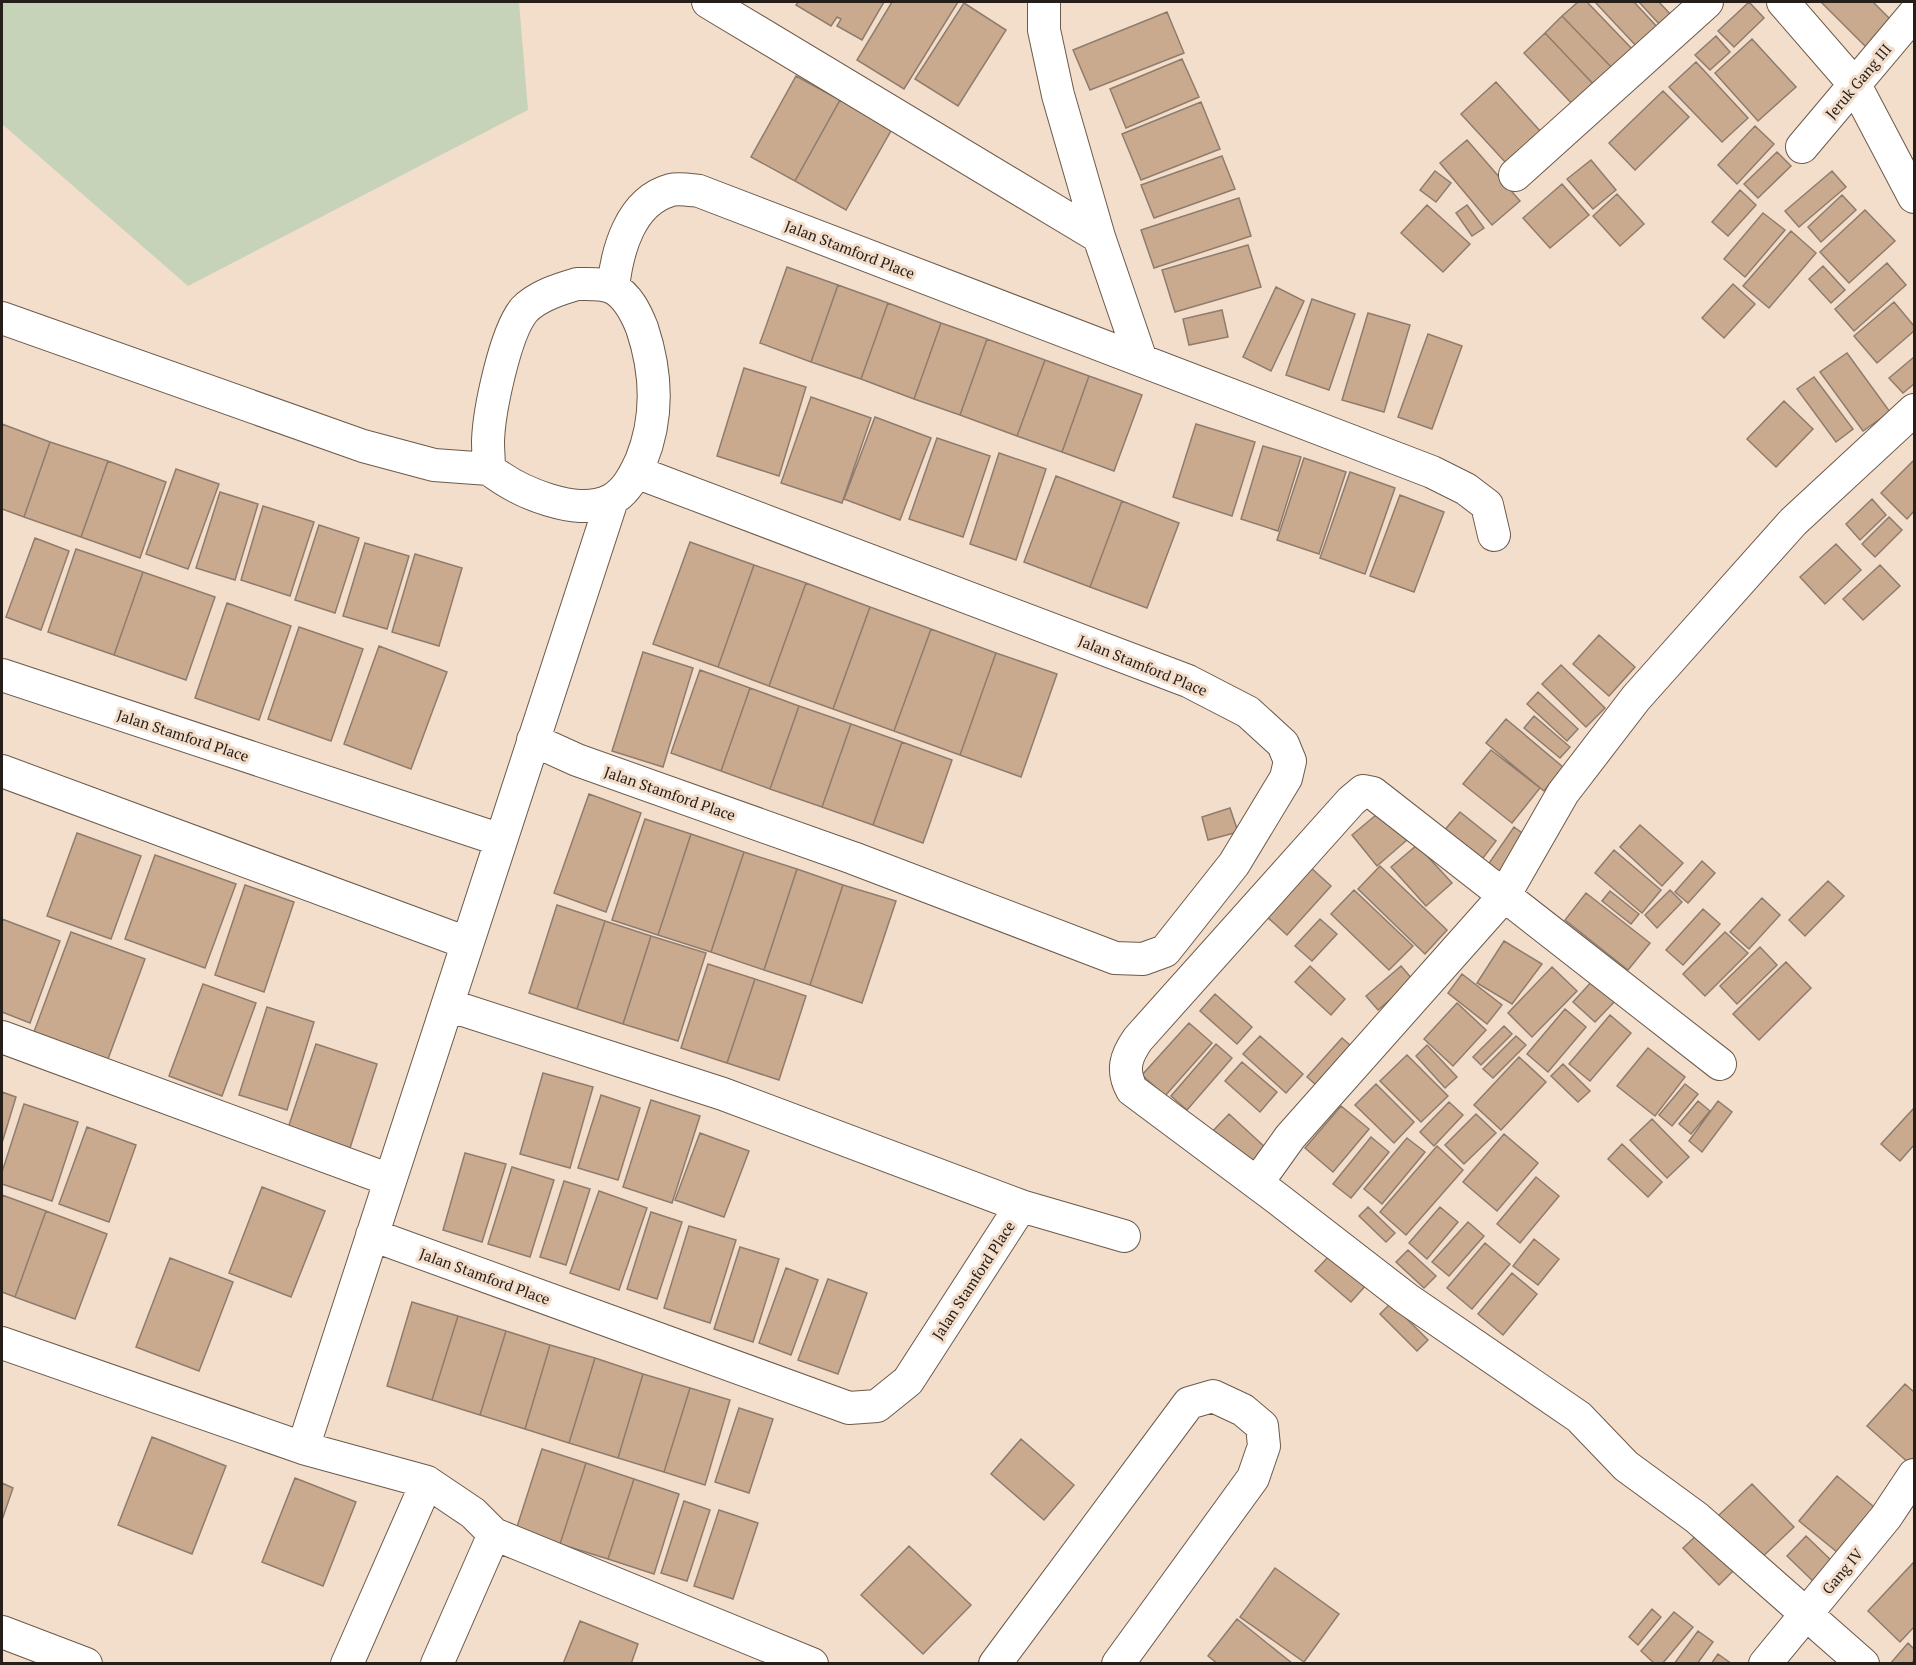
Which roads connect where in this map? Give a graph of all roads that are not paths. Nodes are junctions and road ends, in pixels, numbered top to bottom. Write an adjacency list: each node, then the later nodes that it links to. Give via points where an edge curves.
1 (708, 2): 10 (street)
2 (1044, 2): 10 (street, via 1044,30 1058,94)
3 (1707, 2): 8 (street)
4 (1783, 2): 6 (street)
5 (1914, 14): 6 (street, Jeruk Gang III)
6 (1855, 84): 7 (street, Jeruk Gang III); 9 (street)
7 (1802, 147)
8 (1515, 176)
9 (1914, 197)
10 (1100, 237): 13 (street)
11 (613, 288): 13 (street, Jalan Stamford Place, via 623,241 652,197 674,189 699,191); 15 (street, via 577,284 549,294 525,309 508,340 499,378 488,441); 16 (street, via 630,302 640,323 650,352 655,386 650,434)
12 (2, 318): 15 (street, via 363,446 434,465)
13 (1140, 360): 18 (street, Jalan Stamford Place, via 1432,472 1487,505)
14 (1914, 410): 23 (street, via 1793,522 1636,698 1563,793)
15 (489, 469): 17 (street, via 526,493 568,506 591,506)
16 (636, 472): 17 (street); 20 (street, Jalan Stamford Place, via 1188,681 1248,712 1283,744 1290,761 1286,778 1234,864 1165,951 1143,959 1115,958 853,858 577,760)
17 (612, 500): 20 (street)
18 (1494, 535)
19 (2, 675): 22 (street, Jalan Stamford Place)
20 (533, 740): 22 (street)
21 (2, 771): 24 (street)
22 (501, 840): 24 (street)
23 (1504, 897): 27 (street); 29 (street, via 1290,1137); 29 (street, via 1373,793 1363,791 1138,1039 1127,1054 1127,1081 1132,1090)
24 (467, 943): 25 (street)
25 (448, 1005): 28 (street); 30 (street, Jalan Stamford Place, via 723,1094)
26 (2, 1037): 28 (street)
27 (1720, 1064)
28 (390, 1180): 31 (street)
29 (1257, 1183): 38 (street, via 1407,1299 1580,1417 1626,1466 1697,1518)
30 (1021, 1206): 31 (street, Jalan Stamford Place, via 908,1381 877,1406 849,1408); 32 (street)
31 (372, 1236): 34 (street)
32 (1124, 1236)
33 (2, 1343): 34 (street)
34 (303, 1448): 36 (street)
35 (1914, 1475): 38 (street, Gang IV, via 1886,1517)
36 (427, 1482): 37 (street, via 472,1513); 41 (street)
37 (494, 1534): 42 (street); 43 (street)
38 (1806, 1613): 46 (street, Gang IV); 47 (street)
39 (2, 1632): 40 (street)
40 (86, 1664)
41 (347, 1664)
42 (437, 1664)
43 (812, 1664)
44 (995, 1664): 45 (street, via 1189,1404 1213,1396 1243,1410 1262,1425 1264,1446 1253,1479)
45 (1118, 1664)
46 (1765, 1664)
47 (1863, 1664)

